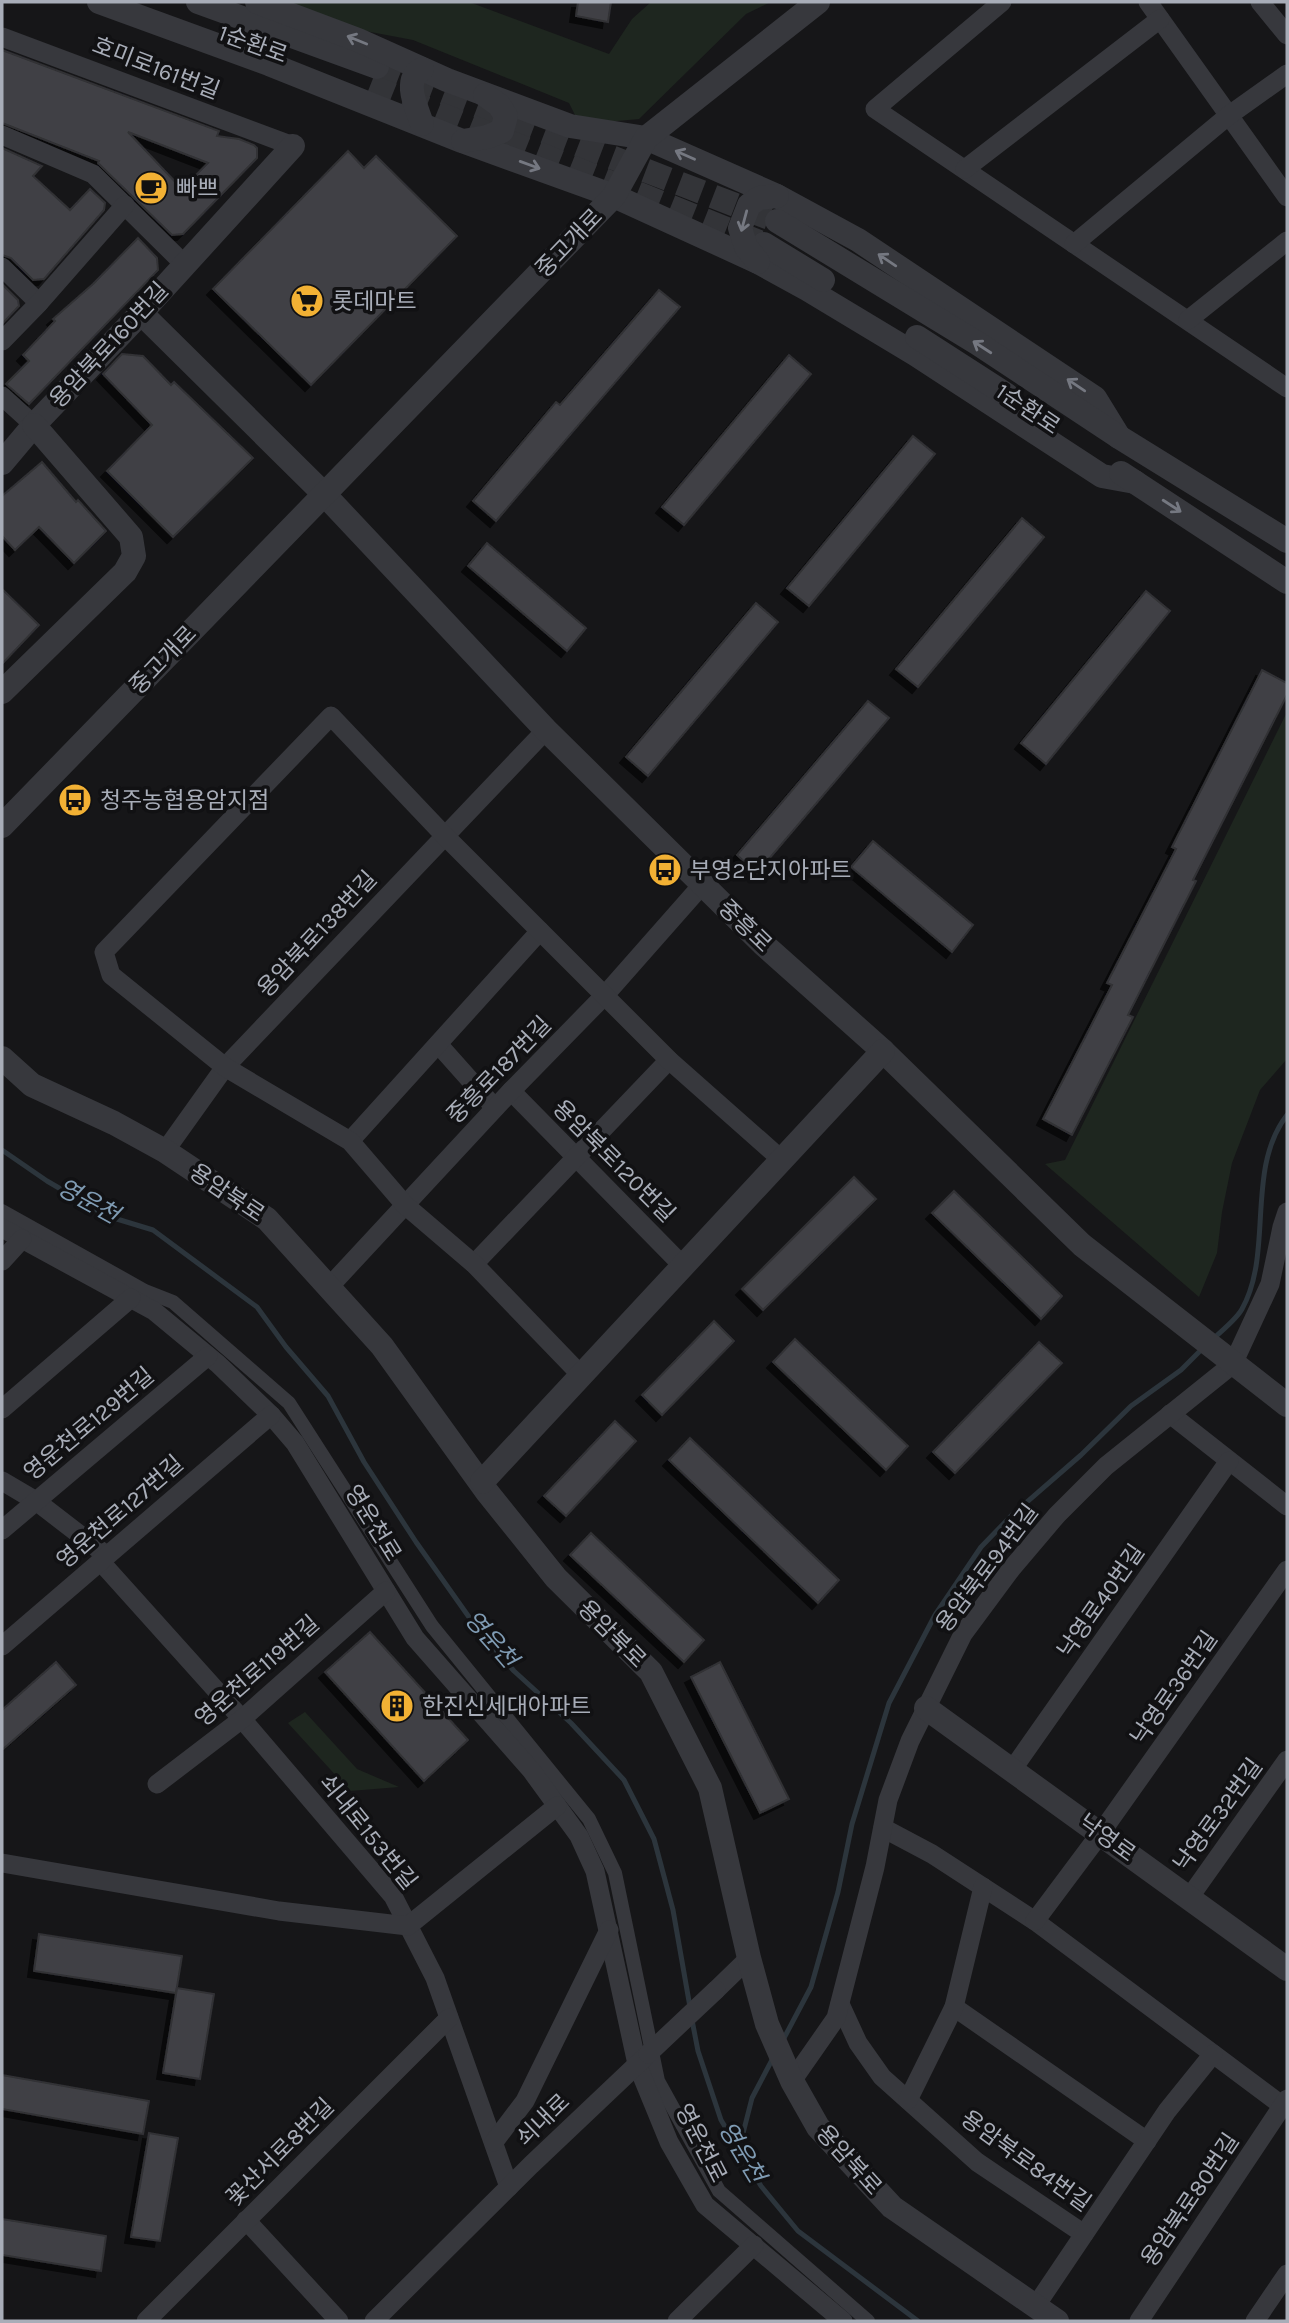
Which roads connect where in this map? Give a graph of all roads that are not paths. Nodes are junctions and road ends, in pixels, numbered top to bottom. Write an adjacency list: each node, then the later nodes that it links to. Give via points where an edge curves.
1 (99, 2): 16 (street)
2 (136, 2): 3 (street, 1순환로, via 374,76)
3 (198, 2)
4 (257, 2): 12 (street, one-way to 4)
5 (818, 2): 18 (street, 중고개로)
6 (1002, 2): 21 (street, via 875,109)
7 (1148, 2): 9 (street)
8 (1259, 2): 10 (street)
9 (1160, 19): 15 (street); 21 (street)
10 (1287, 35)
11 (2, 37): 20 (street, 호미로161번길)
12 (422, 69): 14 (street); 16 (street, via 411,82)
13 (1287, 74): 15 (street)
14 (480, 91): 18 (street, via 570,127); 19 (street, via 506,116 502,131)
15 (1228, 116): 24 (street); 28 (street)
16 (422, 124): 19 (street)
17 (2, 135): 25 (street, 용암북로160번길, via 93,174)
18 (646, 138): 22 (street, 중고개로); 23 (street, one-way to 18)
19 (462, 141): 22 (street, one-way to 22)
20 (293, 146): 30 (street, 용암북로160번길)
21 (965, 169): 28 (street)
22 (614, 196): 29 (street); 41 (street, 중고개로)
23 (777, 196): 29 (street, one-way to 29, via 759,198 749,205 740,228 746,247); 39 (street, one-way to 23, via 1095,398 858,240)
24 (1287, 197)
25 (125, 205): 30 (street, 용암북로160번길); 32 (street)
26 (777, 221): 39 (street, 1순환로, one-way to 26)
27 (1287, 241): 34 (street)
28 (1074, 243): 34 (street)
29 (761, 253): 43 (street, one-way to 43, via 807,289 1102,476 1135,482)
30 (185, 265): 33 (street, 용암북로160번길)
31 (2, 267): 32 (street)
32 (39, 303): 35 (street)
33 (141, 313): 38 (street, 용암북로160번길); 41 (street)
34 (1188, 320): 36 (street)
35 (2, 341)
36 (1285, 384)
37 (2, 396): 38 (street)
38 (34, 425): 40 (street, 용암북로160번길); 44 (street, 용암북로160번길, via 131,537 134,556 125,572)
39 (1119, 437): 42 (street, 1순환로)
40 (2, 463)
41 (323, 494): 45 (street, 중흥로); 46 (street, 중고개로)
42 (1287, 541)
43 (1287, 582)
44 (4, 686)
45 (546, 730): 47 (street, 용암북로138번길); 48 (street, 중흥로)
46 (2, 826)
47 (444, 835): 49 (street); 55 (street, 용암북로138번길); 55 (street, via 331,716 104,952 111,975)
48 (702, 885): 50 (street, 중흥로187번길); 52 (street, 중흥로)
49 (540, 931): 50 (street); 51 (street)
50 (605, 995): 54 (street); 56 (street, 중흥로187번길)
51 (438, 1044): 57 (street); 58 (street)
52 (883, 1051): 61 (street); 73 (street, 중흥로, via 1082,1245)
53 (2, 1058): 59 (street, 용암북로, via 32,1085)
54 (669, 1060): 60 (street); 61 (street)
55 (225, 1067): 58 (street); 59 (street, 용암북로138번길)
56 (510, 1091): 57 (street, 중흥로187번길); 60 (street, 용암북로120번길)
57 (495, 1108): 62 (street, 중흥로187번길)
58 (351, 1140): 62 (street)
59 (165, 1151): 70 (street, 용암북로, via 267,1219)
60 (576, 1158): 68 (street); 69 (street, 용암북로120번길)
61 (782, 1160): 69 (street)
62 (405, 1205): 68 (street); 70 (street, 중흥로187번길)
63 (2, 1211): 126 (street, via 173,1302 289,1403 432,1626 589,1819 615,1872 658,2081 719,2191)
64 (1287, 1212): 73 (street, via 1269,1284)
65 (2, 1228): 66 (street, 영운천로)
66 (22, 1239): 67 (street); 71 (street, 영운천로)
67 (2, 1261)
68 (474, 1264): 74 (street)
69 (683, 1266): 74 (street)
70 (329, 1287): 81 (street, 용암북로, via 382,1346)
71 (131, 1298): 72 (street, 영운천로); 76 (street)
72 (208, 1356): 78 (street, 영운천로); 82 (street, 영운천로129번길)
73 (1225, 1358): 75 (street); 77 (street, 용암북로94번길)
74 (581, 1376): 81 (street)
75 (1287, 1405)
76 (2, 1409)
77 (1170, 1414): 79 (street); 89 (street, 용암북로94번길, via 1106,1466 1012,1568 963,1633)
78 (271, 1415): 85 (street, 영운천로127번길); 87 (street, 영운천로, via 295,1443)
79 (1229, 1461): 83 (street); 92 (street, 낙영로40번길)
80 (2, 1481): 82 (street, 쇠내로153번길)
81 (482, 1482): 103 (street, 용암북로, via 556,1578 651,1672 710,1788)
82 (36, 1501): 84 (street, 영운천로129번길); 85 (street, 쇠내로153번길)
83 (1287, 1506)
84 (2, 1530)
85 (103, 1558): 88 (street, 영운천로127번길); 90 (street, 쇠내로153번길)
86 (1287, 1570): 96 (street, 낙영로36번길)
87 (386, 1591): 90 (street, 영운천로119번길); 94 (street, 영운천로, via 415,1638)
88 (2, 1646)
89 (926, 1708): 92 (street, 낙영로); 95 (street, 용암북로94번길, via 888,1800)
90 (242, 1719): 93 (street, 영운천로119번길); 101 (street, 쇠내로153번길, via 393,1896)
91 (1287, 1760): 99 (street, 낙영로32번길)
92 (1012, 1770): 96 (street, 낙영로)
93 (157, 1784)
94 (557, 1806): 101 (street); 102 (street, 영운천로, via 579,1836 595,1871)
95 (883, 1828): 98 (street); 105 (street, 용암북로94번길)
96 (1100, 1834): 99 (street, 낙영로); 100 (street, 낙영로36번길)
97 (2, 1863): 101 (street, via 279,1911)
98 (983, 1887): 100 (street); 106 (street)
99 (1189, 1898): 104 (street, 낙영로)
100 (1035, 1922): 108 (street, 용암북로80번길)
101 (408, 1926): 107 (street, 쇠내로153번길)
102 (609, 1930): 109 (street, 영운천로); 114 (street, via 525,2101)
103 (749, 1958): 109 (street, 쇠내로, bridge); 110 (street, 용암북로, via 767,2024)
104 (1284, 1960)
105 (840, 2004): 110 (street, 용암북로94번길, via 836,2018); 111 (street, 용암북로84번길, via 858,2043 883,2077)
106 (954, 2007): 111 (street); 113 (street)
107 (449, 2018): 114 (street, 쇠내로153번길); 116 (street, 꽃산서로8번길)
108 (1213, 2054): 112 (street, 용암북로80번길); 113 (street, 용암북로84번길)
109 (642, 2059): 115 (street, 쇠내로); 118 (street, 영운천로, via 669,2142 705,2205)
110 (792, 2081): 120 (street, 용암북로, via 818,2127 892,2207)
111 (908, 2100): 117 (street, 용암북로84번길, via 977,2162)
112 (1286, 2104): 128 (street, 용암북로80번길)
113 (1147, 2141): 117 (street, 용암북로84번길)
114 (494, 2142): 115 (street, 쇠내로153번길)
115 (509, 2187): 123 (street, 쇠내로)
116 (246, 2220): 121 (street, 꽃산서로8번길); 122 (street)
117 (1084, 2234): 120 (street, 용암북로84번길)
118 (754, 2245): 124 (street); 125 (street, 영운천로)
119 (1287, 2274): 129 (street)
120 (1035, 2307): 127 (street, 용암북로)
121 (146, 2321)
122 (339, 2321)
123 (374, 2321)
124 (677, 2321)
125 (843, 2321)
126 (868, 2321)
127 (1056, 2321)
128 (1139, 2321)
129 (1255, 2321)

